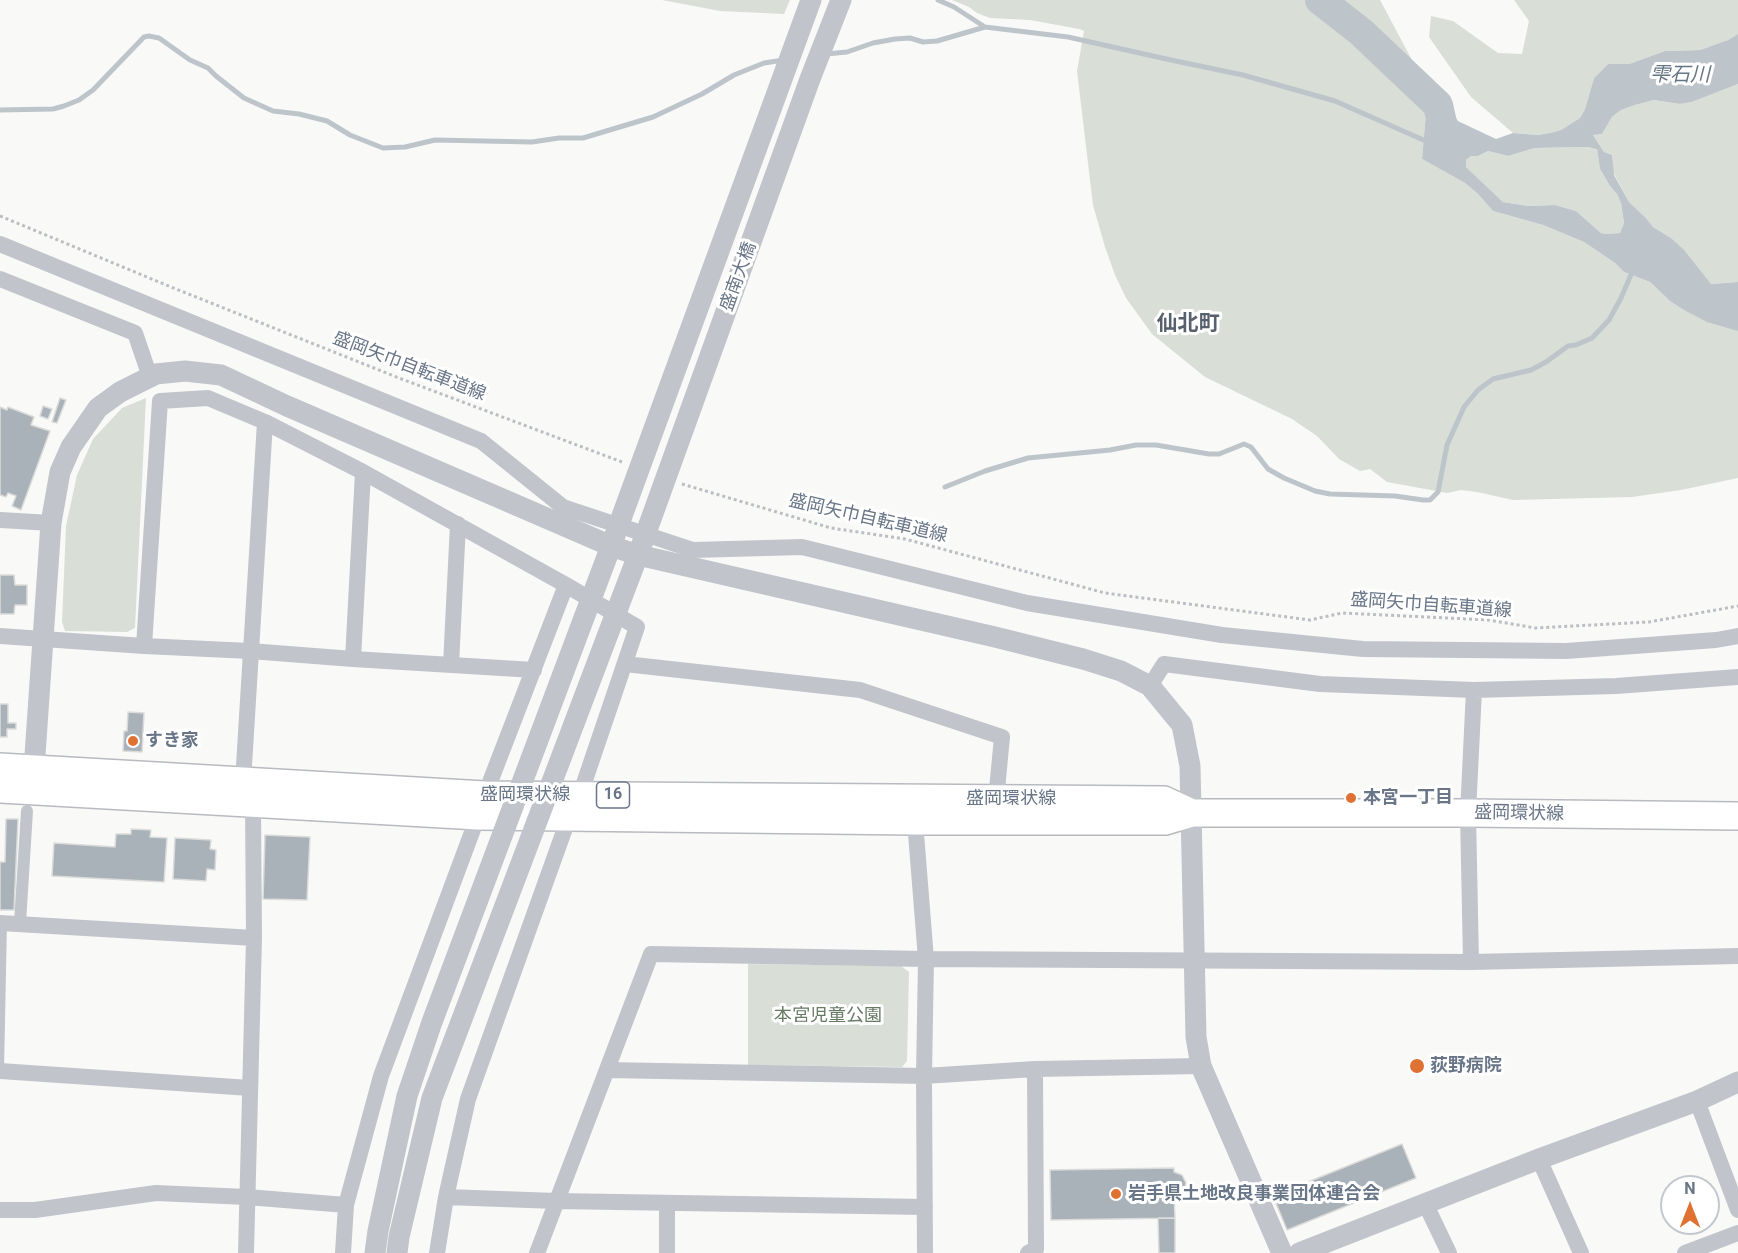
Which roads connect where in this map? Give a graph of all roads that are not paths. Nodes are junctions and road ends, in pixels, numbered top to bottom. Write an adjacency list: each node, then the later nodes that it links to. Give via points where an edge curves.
1 (811, 0): 11 (street, 盛南大橋, bridge)
2 (841, 0): 12 (street, 盛南大橋, bridge)
3 (0, 244): 15 (street, via 481,441 563,507 693,550 802,547 1028,603 1222,635 1363,649 1566,651)
4 (0, 279): 5 (street, via 135,333)
5 (150, 377): 9 (street, via 98,408 83,428 60,472); 11 (street, via 186,371 221,375)
6 (265, 422): 7 (street); 17 (street, via 208,398 160,401); 18 (street)
7 (363, 472): 10 (street); 19 (street)
8 (0, 520): 9 (street)
9 (51, 523): 16 (street)
10 (458, 525): 13 (street); 21 (street)
11 (611, 546): 12 (street); 64 (street, 盛南大橋, bridge, via 407,1096)
12 (638, 555): 24 (street, via 1083,659 1121,671); 65 (street, 盛南大橋, bridge, via 432,1098)
13 (566, 585): 20 (street, via 637,627); 22 (street)
14 (0, 636): 16 (street)
15 (1738, 636)
16 (44, 639): 17 (street); 28 (street)
17 (144, 646): 18 (street)
18 (250, 651): 19 (street); 29 (street)
19 (353, 659): 21 (street)
20 (625, 664): 30 (street, via 860,690 1002,736); 32 (street)
21 (452, 665): 22 (street)
22 (534, 670): 31 (street)
23 (1738, 677): 25 (street)
24 (1150, 686): 25 (street, via 1164,664 1320,684); 33 (street, via 1182,725 1190,766)
25 (1474, 690): 34 (street)
26 (0, 767): 28 (main road, 盛岡環状線 / 16)
27 (0, 789): 28 (main road, 盛岡環状線 / 16)
28 (31, 790): 29 (main road, 盛岡環状線 / 16); 37 (street)
29 (248, 793): 31 (main road, 盛岡環状線 / 16); 38 (street)
30 (996, 800): 32 (main road, 盛岡環状線 / 16); 33 (main road, 盛岡環状線 / 16, via 1164,800)
31 (482, 806): 32 (main road, 盛岡環状線 / 16); 57 (street, via 381,1076)
32 (575, 806): 36 (main road, 盛岡環状線 / 16); 53 (street, via 468,1099)
33 (1191, 813): 34 (main road, 盛岡環状線 / 16); 36 (main road, 盛岡環状線 / 16, via 1165,821); 41 (street)
34 (1468, 813): 35 (main road, 盛岡環状線 / 16); 42 (street)
35 (1738, 816)
36 (915, 821): 40 (street)
37 (8, 923): 38 (street); 45 (lane)
38 (254, 938): 49 (street)
39 (1738, 956): 42 (street)
40 (926, 959): 41 (street); 46 (street, via 651,954); 47 (street)
41 (1195, 960): 42 (street); 43 (street, via 1196,1037)
42 (1471, 962)
43 (1201, 1066): 44 (street); 71 (street)
44 (1035, 1069): 47 (street); 70 (street, via 1036,1249)
45 (0, 1070): 49 (street)
46 (607, 1070): 47 (street); 54 (street)
47 (924, 1076): 58 (street)
48 (1738, 1082): 50 (street)
49 (250, 1088): 52 (street)
50 (1697, 1101): 51 (street); 60 (street)
51 (1539, 1159): 56 (street); 74 (street)
52 (247, 1197): 57 (street); 59 (street, via 156,1193 35,1210); 62 (street)
53 (446, 1197): 54 (street); 66 (street)
54 (556, 1201): 55 (street); 67 (street)
55 (667, 1203): 58 (street); 68 (street)
56 (1426, 1204): 72 (street); 73 (street)
57 (346, 1205): 63 (street)
58 (925, 1207): 69 (street)
59 (0, 1210)
60 (1738, 1210)
61 (1738, 1233): 75 (street)
62 (246, 1253)
63 (343, 1253)
64 (375, 1253)
65 (397, 1253)
66 (437, 1253)
67 (537, 1253)
68 (667, 1253)
69 (926, 1253)
70 (1028, 1253)
71 (1282, 1253)
72 (1299, 1253)
73 (1449, 1253)
74 (1581, 1253)
75 (1685, 1253)

